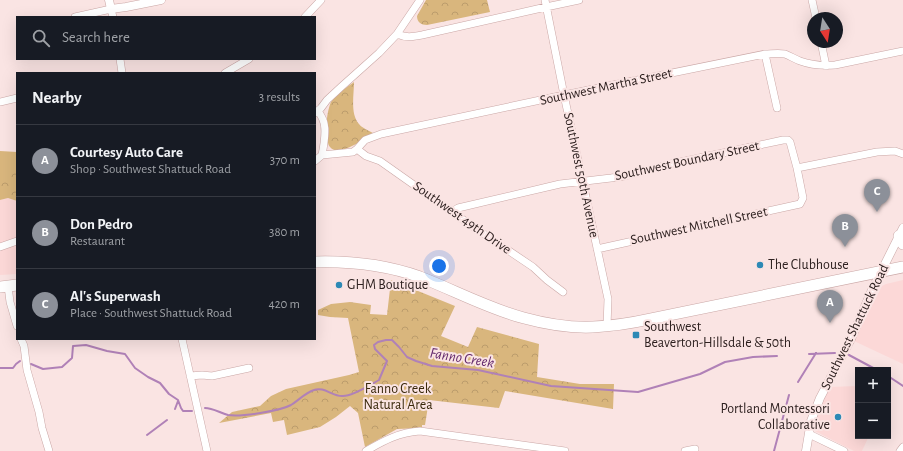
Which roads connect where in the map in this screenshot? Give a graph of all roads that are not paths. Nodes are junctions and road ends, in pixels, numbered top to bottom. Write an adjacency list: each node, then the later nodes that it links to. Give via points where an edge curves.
1 (109, 0): 9 (street)
2 (161, 0): 9 (street, via 126,7)
3 (321, 0): 11 (street)
4 (420, 0): 12 (street)
5 (579, 0): 7 (street)
6 (812, 0): 8 (street)
7 (545, 3): 12 (street, via 414,36 403,37); 21 (street, Southwest 50th Avenue)
8 (815, 12)
9 (112, 13): 10 (street)
10 (84, 16)
11 (306, 16)
12 (397, 34): 25 (street)
13 (822, 48): 18 (street)
14 (903, 51): 18 (street, Southwest Martha Street)
15 (765, 54): 18 (street, Southwest Martha Street, via 785,54 802,62); 21 (street, Southwest Martha Street); 24 (street)
16 (120, 60): 19 (street)
17 (247, 60): 20 (street)
18 (826, 66)
19 (122, 72)
20 (227, 72)
21 (564, 95): 26 (street, Southwest Martha Street, via 380,134 366,140); 31 (street, Southwest 50th Avenue)
22 (16, 98): 23 (street)
23 (0, 102)
24 (777, 108)
25 (316, 112): 28 (street, via 324,125)
26 (357, 149): 28 (street, Southwest Martha Street, via 352,152); 33 (street, Southwest 49th Drive, via 366,156 380,161)
27 (903, 154): 30 (street, via 895,151 877,152)
28 (322, 155): 29 (street)
29 (316, 160)
30 (797, 168): 31 (street, Southwest Boundary Street, via 792,144 786,140 626,176); 32 (street, Southwest Boundary Street, via 803,198)
31 (582, 181): 33 (street, Southwest Boundary Street, via 458,208); 37 (street, Southwest 50th Avenue)
32 (801, 202): 37 (street, Southwest Mitchell Street)
33 (452, 212): 42 (street, Southwest 49th Drive, via 533,267)
34 (902, 236): 40 (street, Southwest Shattuck Road)
35 (16, 241): 36 (street)
36 (0, 247)
37 (597, 249): 44 (street, Southwest 50th Avenue, via 608,299)
38 (316, 262): 44 (main road, via 366,264 405,273 532,320 572,326)
39 (903, 267): 40 (main road)
40 (882, 272): 44 (main road); 49 (street, Southwest Shattuck Road, via 820,398)
41 (5, 286): 43 (street)
42 (563, 292)
43 (16, 323)
44 (607, 326)
45 (21, 340): 52 (street)
46 (182, 340): 48 (street)
47 (249, 368): 48 (street, via 212,376)
48 (190, 376): 53 (street)
49 (808, 434): 57 (street, Southwest Shattuck Road); 58 (street)
50 (903, 447): 59 (street)
51 (695, 449): 56 (street)
52 (49, 451)
53 (207, 451)
54 (366, 451): 55 (street, via 388,439 420,431)
55 (565, 451)
56 (685, 451)
57 (806, 451)
58 (844, 451)
59 (900, 451)

